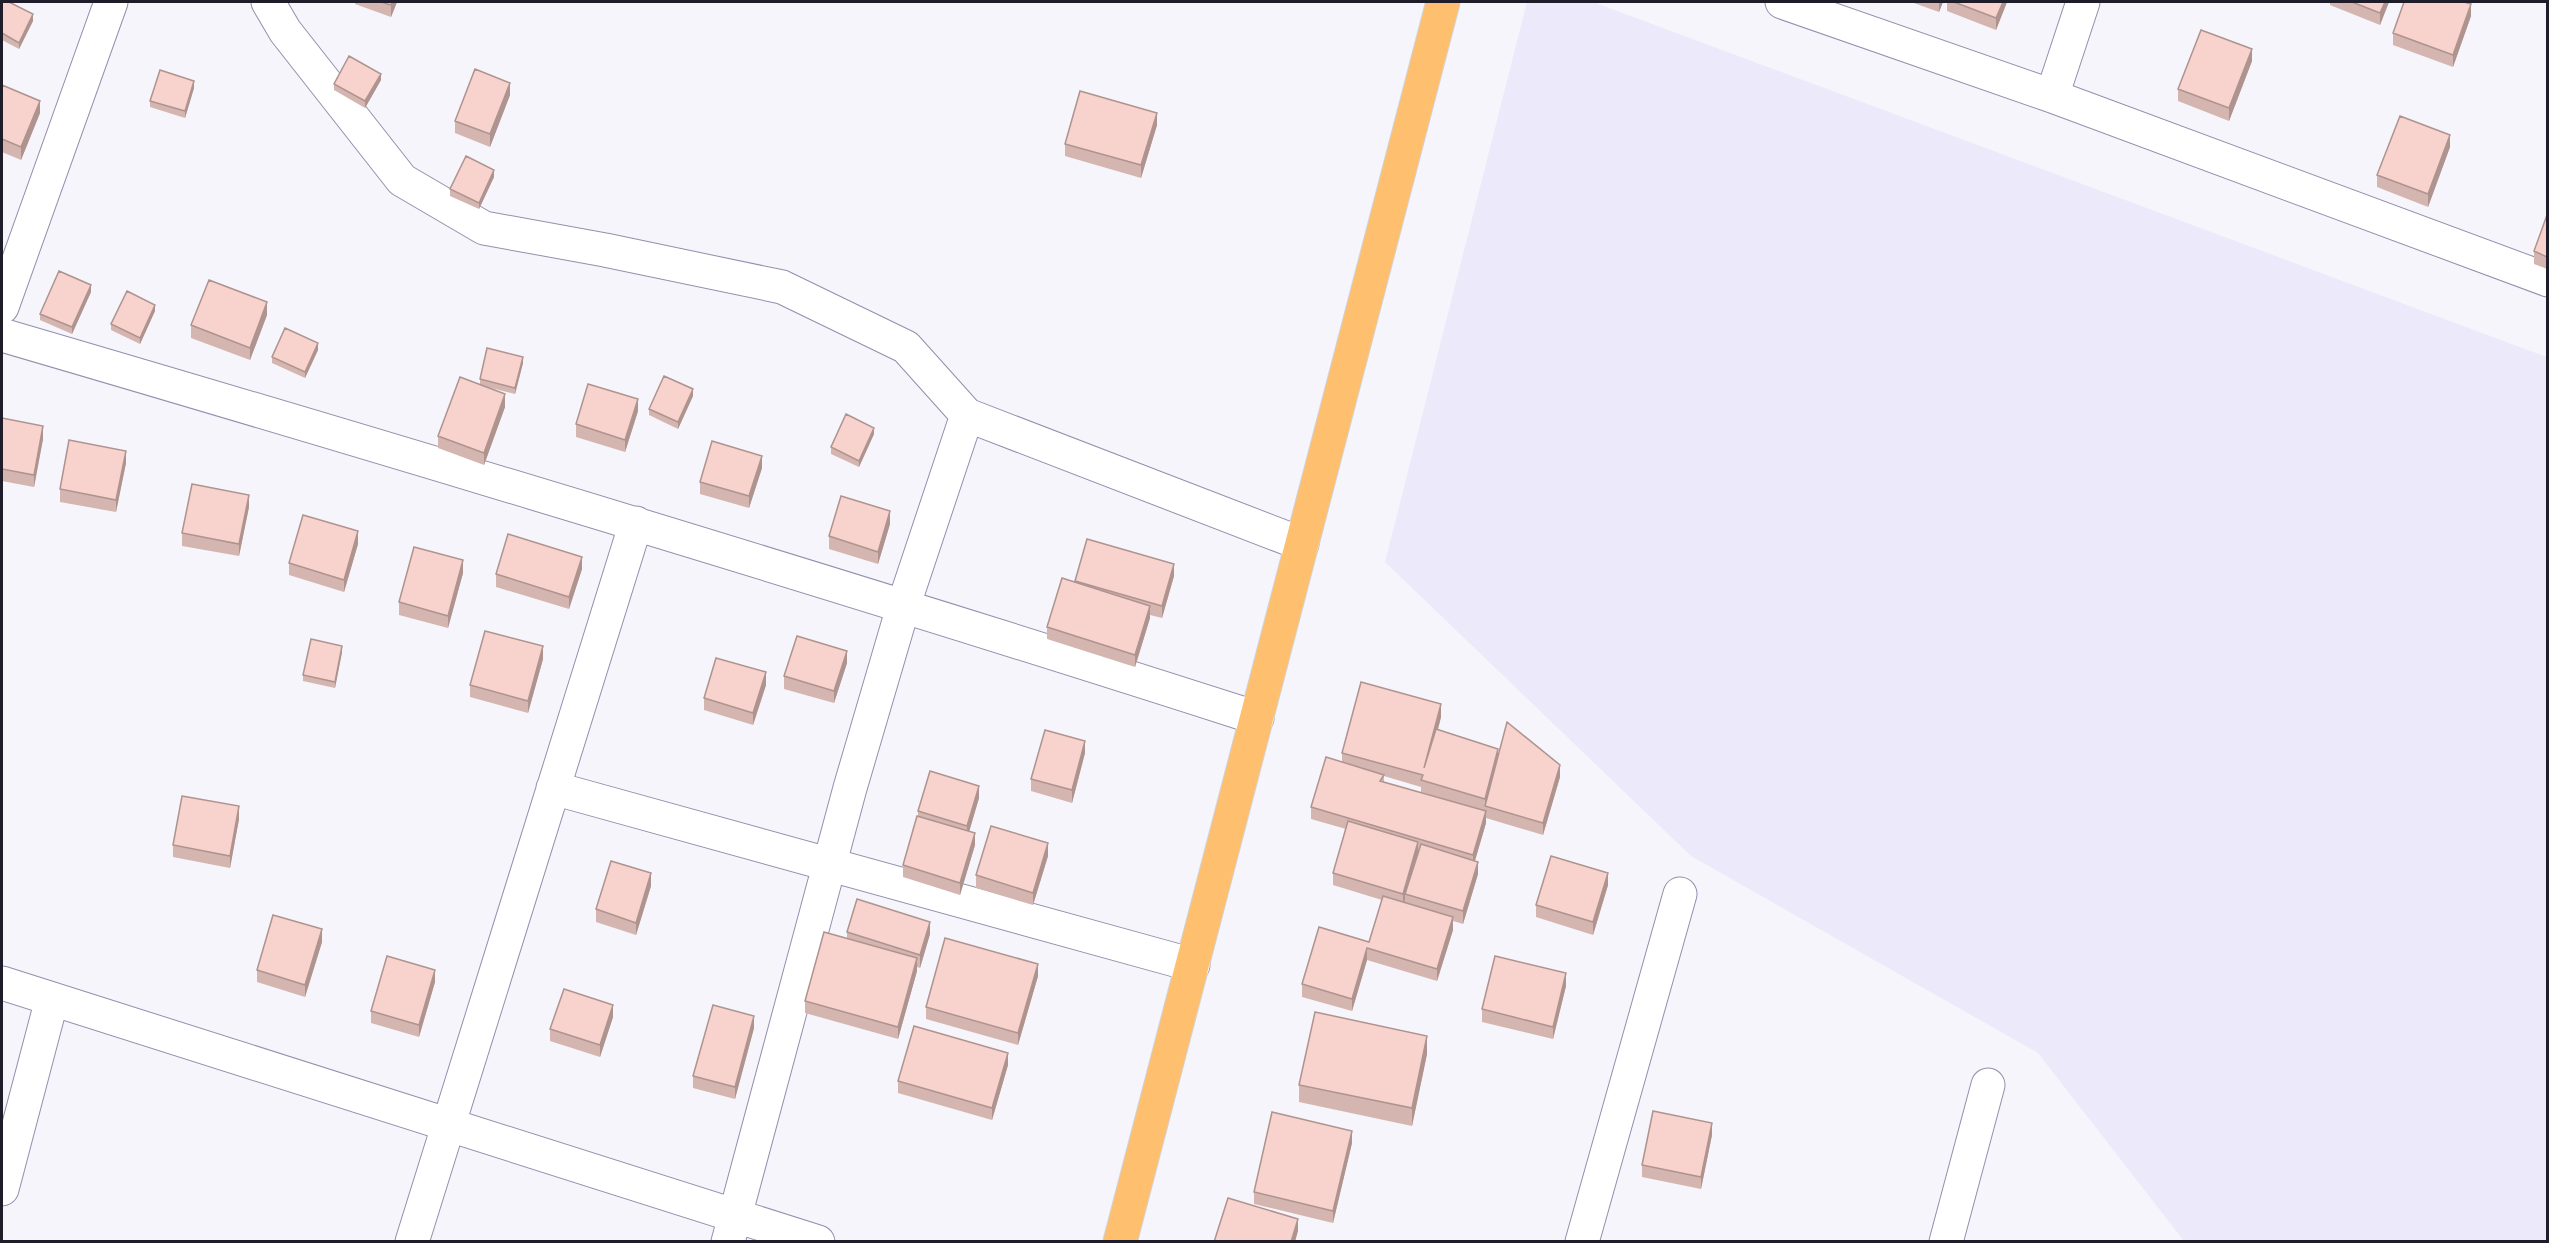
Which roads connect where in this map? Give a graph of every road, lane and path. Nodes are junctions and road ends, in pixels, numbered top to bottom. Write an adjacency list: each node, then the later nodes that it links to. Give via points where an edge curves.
1 (111, 2): 8 (street)
2 (268, 2): 10 (street, via 285,31 402,180 484,228 782,287 906,347)
3 (1443, 2): 12 (highway)
4 (1782, 2): 6 (street)
5 (2083, 2): 6 (street)
6 (2052, 96): 7 (street)
7 (2547, 280)
8 (2, 308)
9 (2, 335): 11 (street)
10 (967, 415): 12 (street); 13 (street)
11 (636, 523): 13 (street); 15 (street)
12 (1302, 544): 14 (highway)
13 (904, 604): 14 (street); 16 (street)
14 (1257, 718): 18 (highway)
15 (553, 788): 16 (street); 22 (street)
16 (829, 866): 18 (street); 24 (street)
17 (1680, 894): 28 (street)
18 (1193, 965): 27 (highway)
19 (2, 983): 20 (street)
20 (52, 999): 22 (street); 23 (street)
21 (1988, 1085): 29 (street)
22 (447, 1124): 24 (street); 25 (street)
23 (2, 1189)
24 (732, 1228): 26 (street)
25 (412, 1242)
26 (818, 1242)
27 (1120, 1242)
28 (1582, 1242)
29 (1946, 1242)

